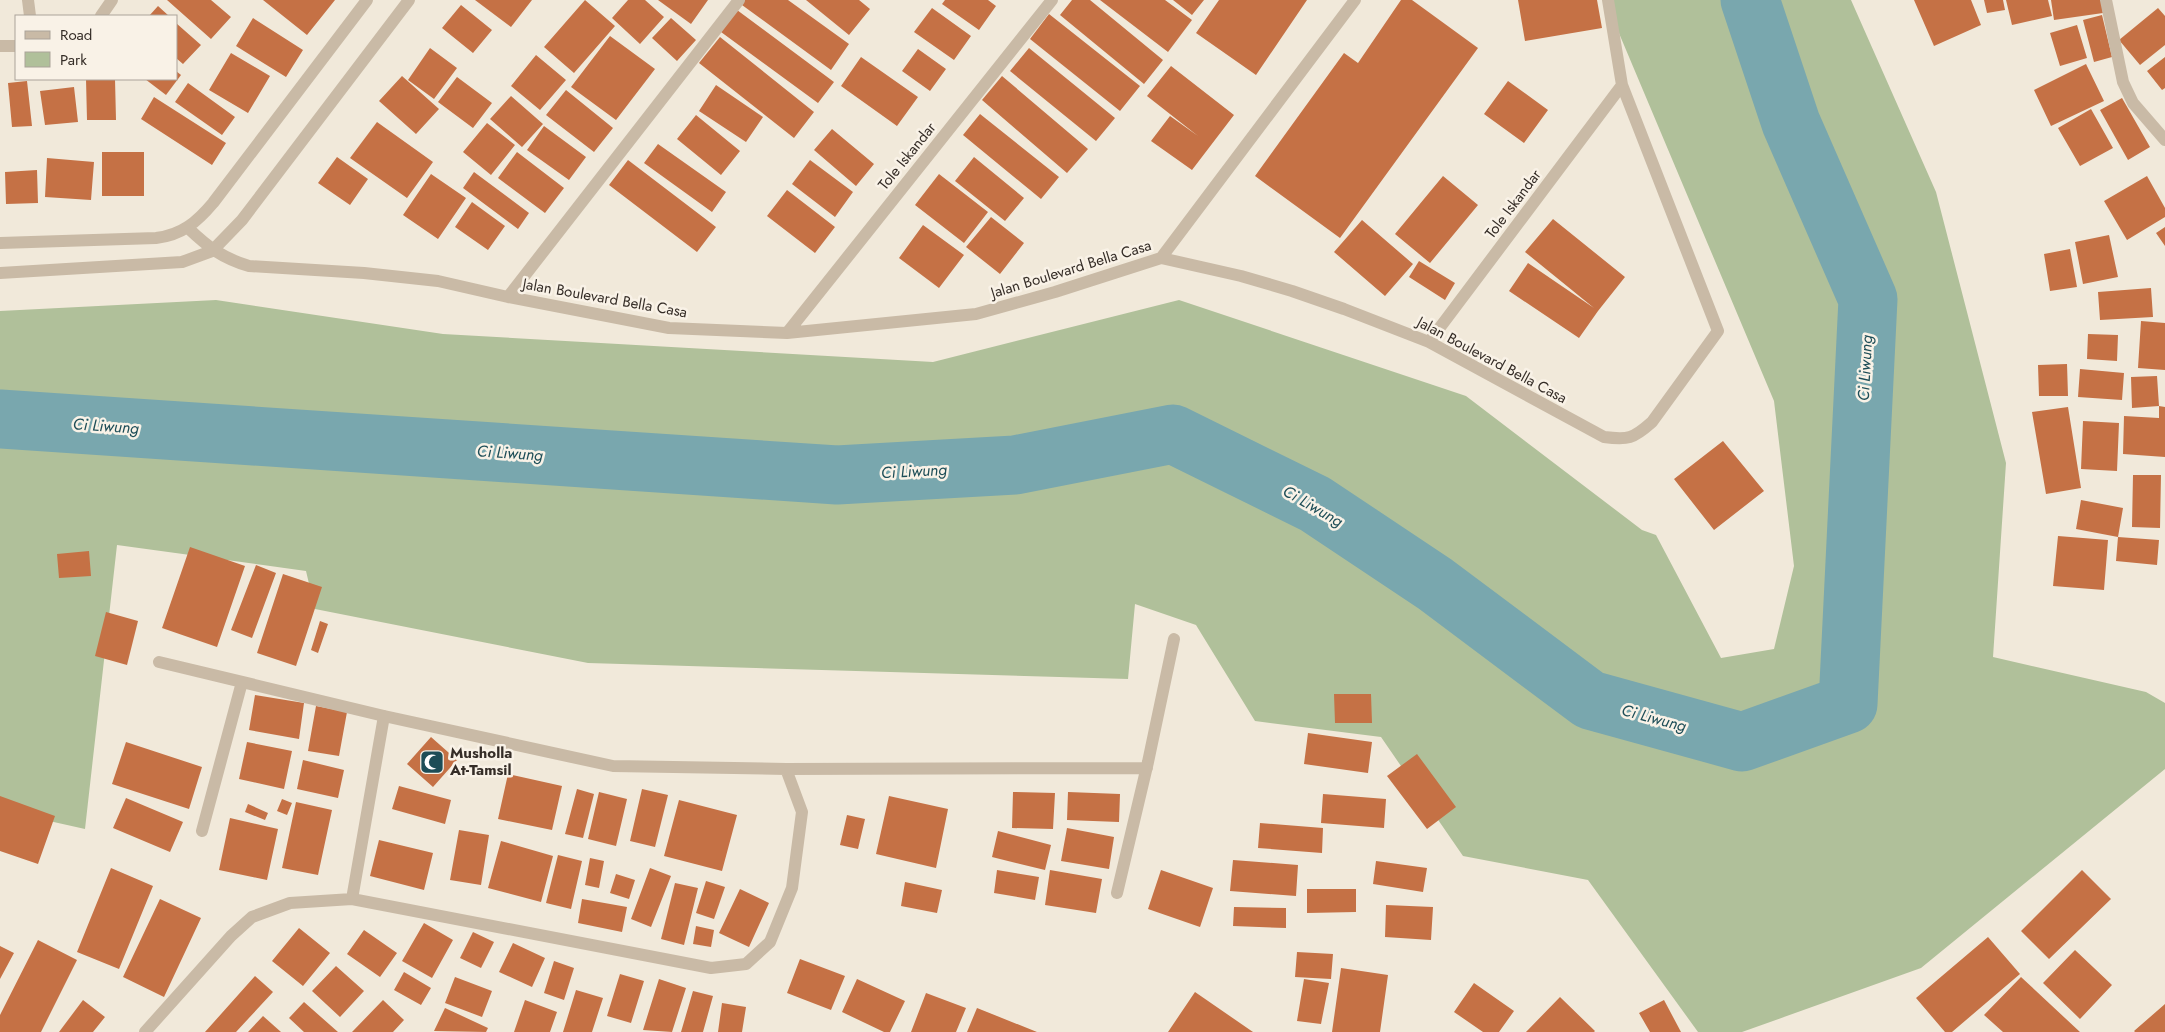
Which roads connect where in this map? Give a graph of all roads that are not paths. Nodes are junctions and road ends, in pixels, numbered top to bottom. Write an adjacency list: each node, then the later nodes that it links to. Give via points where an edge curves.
1 (28, 0): 10 (street)
2 (112, 0): 11 (street)
3 (368, 0): 16 (street, via 213,203)
4 (409, 0): 18 (street, via 242,220)
5 (739, 0): 21 (street)
6 (1052, 0): 22 (street, Tole Iskandar)
7 (1355, 0): 19 (street)
8 (1608, 0): 14 (street, Jalan Boulevard Bella Casa)
9 (2106, 0): 15 (street, via 2123,82 2133,104)
10 (30, 15)
11 (102, 15)
12 (0, 46): 13 (street)
13 (15, 46)
14 (1622, 85): 23 (street, Tole Iskandar); 23 (street, Jalan Boulevard Bella Casa, via 1718,330 1652,422 1629,439 1604,437)
15 (2165, 140)
16 (188, 228): 17 (street, via 156,238); 18 (street, Jalan Boulevard Bella Casa)
17 (0, 243)
18 (212, 251): 20 (street, via 182,262); 21 (street, Jalan Boulevard Bella Casa, via 249,266 438,280)
19 (1160, 258): 22 (street, Jalan Boulevard Bella Casa, via 976,314); 23 (street, Jalan Boulevard Bella Casa, via 1292,291)
20 (0, 273)
21 (508, 297): 22 (street, Jalan Boulevard Bella Casa, via 668,328)
22 (787, 333)
23 (1429, 342)
24 (1174, 639): 28 (street)
25 (159, 662): 26 (street)
26 (242, 682): 27 (street); 30 (street)
27 (384, 716): 29 (street, via 613,766); 32 (street)
28 (1147, 768): 29 (street); 31 (street)
29 (786, 769): 32 (street, via 802,812 792,888 770,942 746,964 711,968)
30 (202, 831)
31 (1117, 893)
32 (352, 898): 33 (street, via 290,903 252,917)
33 (145, 1032)

